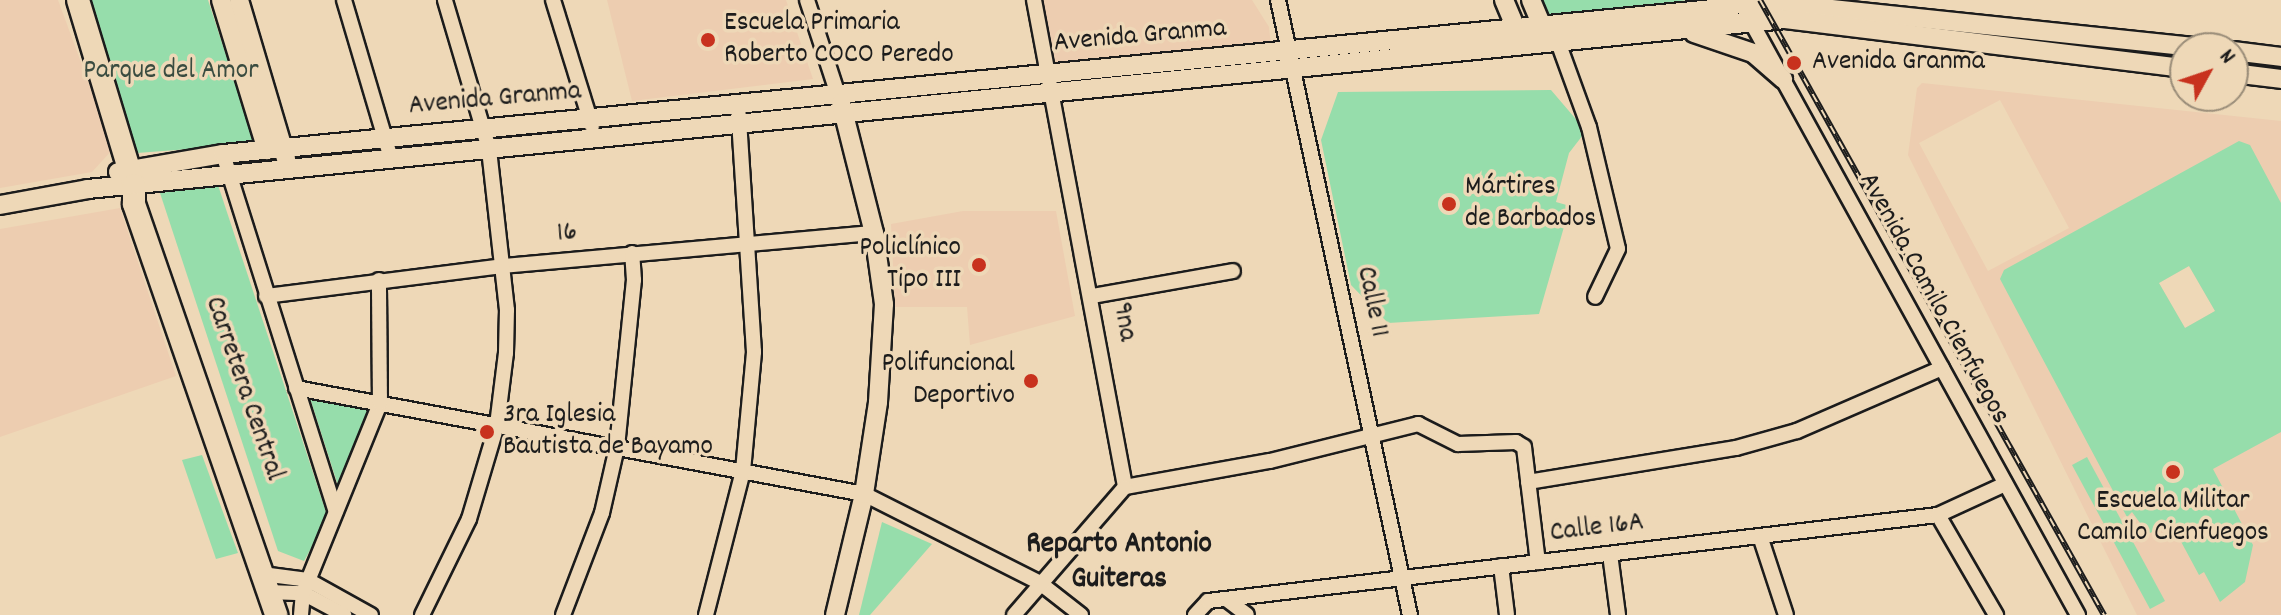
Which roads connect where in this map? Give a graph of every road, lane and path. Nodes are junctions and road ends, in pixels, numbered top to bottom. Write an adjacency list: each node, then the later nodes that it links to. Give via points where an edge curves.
1 (78, 0): 42 (highway, Carretera Central)
2 (221, 0): 36 (main road)
3 (239, 0): 36 (main road)
4 (344, 0): 34 (street)
5 (445, 0): 33 (street)
6 (553, 0): 31 (street)
7 (807, 0): 28 (street)
8 (1034, 0): 27 (street, 9na)
9 (1278, 0): 22 (street, Calle 11)
10 (1504, 0): 18 (main road)
11 (1531, 0): 17 (main road)
12 (1850, 0): 14 (main road)
13 (1782, 5): 14 (main road, Avenida Granma); 15 (main road, Avenida Granma); 23 (main road, Avenida Granma)
14 (1883, 14): 19 (main road, Avenida Granma)
15 (1748, 15): 16 (main road, Avenida Granma); 17 (main road, Avenida Granma); 25 (street, Avenida Camilo Cienfuegos)
16 (1675, 30): 17 (main road, Avenida Granma); 25 (main road, via 1727,41 1753,53)
17 (1549, 37): 18 (main road, Avenida Granma); 52 (street, via 1589,127 1618,249)
18 (1520, 38): 22 (main road, Avenida Granma)
19 (2169, 44)
20 (2249, 53): 21 (main road)
21 (2281, 57)
22 (1291, 60): 27 (main road, Avenida Granma); 57 (street, Calle 11)
23 (2169, 65)
24 (2249, 75): 26 (main road)
25 (1783, 79): 53 (street, Avenida Camilo Cienfuegos)
26 (2281, 79)
27 (1050, 84): 28 (main road, Avenida Granma); 30 (main road, Avenida Granma); 51 (street, 9na)
28 (838, 95): 29 (main road, Avenida Granma); 30 (main road)
29 (738, 104): 31 (main road, Avenida Granma); 32 (street)
30 (844, 114): 32 (main road, Avenida Granma); 44 (main road)
31 (590, 119): 33 (main road, Avenida Granma); 35 (street)
32 (738, 124): 35 (main road, Avenida Granma); 45 (street)
33 (485, 129): 34 (main road, Avenida Granma); 37 (street)
34 (388, 138): 36 (main road, Avenida Granma); 39 (street)
35 (595, 139): 37 (main road, Avenida Granma)
36 (275, 149): 38 (main road, Avenida Granma); 40 (main road)
37 (489, 149): 39 (main road, Avenida Granma); 47 (street)
38 (223, 154): 41 (street); 42 (main road, Avenida Granma)
39 (391, 159): 40 (main road, Avenida Granma)
40 (279, 170): 41 (main road, Avenida Granma)
41 (229, 175): 42 (main road, Avenida Granma); 50 (street)
42 (131, 176): 43 (main road, Avenida Granma); 72 (highway, Carretera Central, via 134,204)
43 (0, 205)
44 (874, 233): 45 (street, 16); 63 (main road, via 884,304 878,402)
45 (751, 243): 46 (street, 16); 59 (street, via 754,352)
46 (632, 253): 47 (street, 16); 58 (street, via 634,280)
47 (503, 266): 49 (street, 16); 56 (street, via 506,339)
48 (1233, 271): 51 (street)
49 (379, 280): 50 (street, 16); 55 (street)
50 (266, 296): 54 (street)
51 (1093, 296): 62 (street, 9na)
52 (1595, 297)
53 (1942, 368): 60 (street, via 1797,431 1736,448); 61 (street, Avenida Camilo Cienfuegos)
54 (296, 388): 55 (street); 64 (street)
55 (380, 403): 56 (street); 64 (street)
56 (497, 425): 58 (street); 79 (street, via 469,519)
57 (1373, 432): 60 (street, via 1418,424 1458,444 1475,447 1507,440 1524,447); 62 (street, via 1354,442 1284,458); 70 (street, Calle 11)
58 (617, 447): 59 (street); 80 (street, via 602,513)
59 (743, 471): 63 (street); 81 (street)
60 (1528, 482): 68 (street)
61 (2005, 484): 65 (street, Calle 16A); 92 (street, Avenida Camilo Cienfuegos)
62 (1125, 487): 71 (street)
63 (864, 494): 71 (street); 82 (main road)
64 (336, 512): 72 (street)
65 (1938, 515): 66 (street, Calle 16A); 91 (street)
66 (1760, 536): 67 (street, Calle 16A); 90 (street)
67 (1610, 554): 68 (street, Calle 16A); 89 (street)
68 (1538, 562): 69 (street, Calle 16A)
69 (1501, 566): 70 (street, Calle 16A); 88 (street)
70 (1402, 578): 73 (street, Calle 16A); 87 (street, Calle 11)
71 (1040, 583): 83 (street); 84 (street)
72 (283, 584): 74 (highway, Carretera Central); 75 (highway, Carretera Central); 76 (street); 77 (street); 78 (street)
73 (1226, 599): 85 (street, Calle 16A, via 1208,601); 86 (street)
74 (276, 615)
75 (290, 615)
76 (301, 615)
77 (344, 615)
78 (371, 615)
79 (422, 615)
80 (563, 615)
81 (706, 615)
82 (835, 615)
83 (1014, 615)
84 (1081, 615)
85 (1195, 615)
86 (1247, 615)
87 (1410, 615)
88 (1507, 615)
89 (1618, 615)
90 (1786, 615)
91 (1996, 615)
92 (2078, 615)

